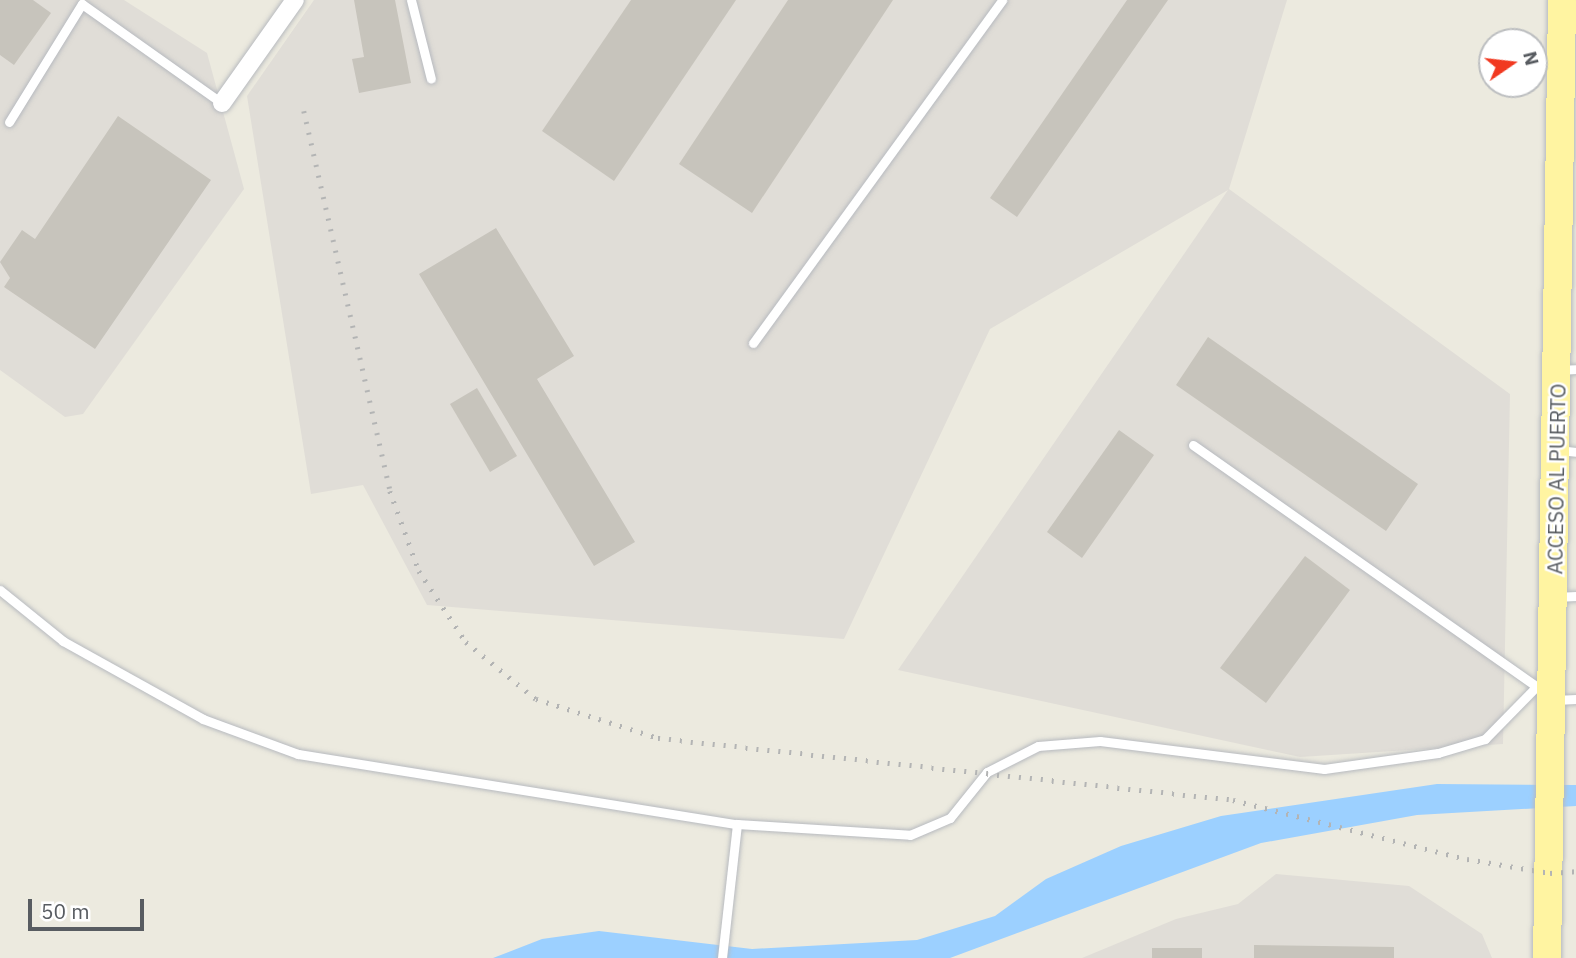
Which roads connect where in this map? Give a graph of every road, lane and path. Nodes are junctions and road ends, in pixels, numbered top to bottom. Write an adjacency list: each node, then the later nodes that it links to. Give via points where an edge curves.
1 (295, 0): 6 (street)
2 (411, 0): 5 (lane)
3 (1002, 0): 8 (lane)
4 (1562, 0): 9 (main road, ACCESO AL PUERTO)
5 (431, 79)
6 (222, 103): 7 (lane, via 82,4)
7 (9, 122)
8 (753, 343)
9 (1567, 370): 11 (main road, ACCESO AL PUERTO)
10 (1194, 444): 14 (lane)
11 (1566, 451): 13 (main road, ACCESO AL PUERTO)
12 (0, 590): 15 (lane, via 63,641 203,719 298,754)
13 (1565, 596): 14 (main road, ACCESO AL PUERTO)
14 (1555, 695): 15 (lane, via 1485,738 1437,753 1324,769 1100,741 1038,746 987,772 950,818 910,835); 17 (main road, ACCESO AL PUERTO)
15 (737, 824): 16 (lane, via 721,922)
16 (722, 958)
17 (1547, 958)

